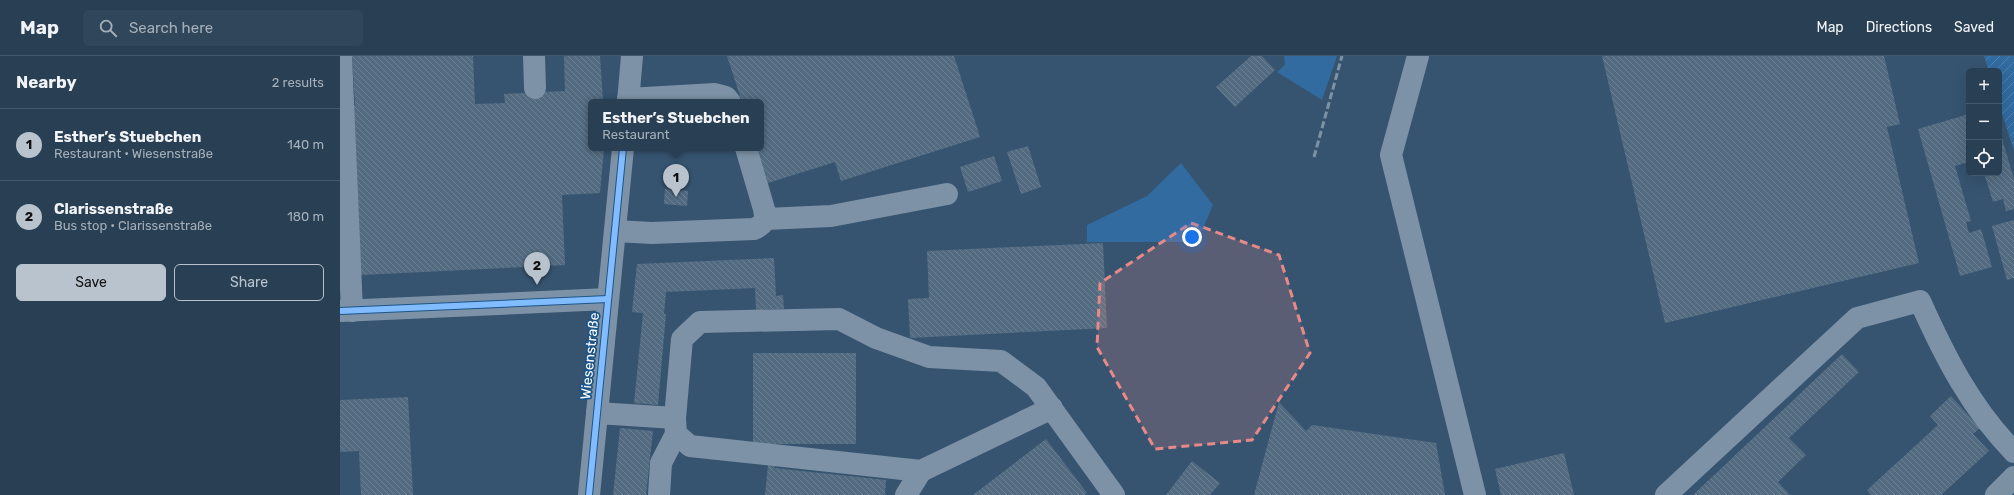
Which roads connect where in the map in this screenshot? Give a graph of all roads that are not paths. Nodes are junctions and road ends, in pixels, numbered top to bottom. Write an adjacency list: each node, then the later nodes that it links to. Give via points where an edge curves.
1 (341, 56): 15 (street)
2 (534, 56): 5 (street)
3 (632, 56): 6 (street)
4 (1418, 56): 26 (street, via 1391,155)
5 (535, 88)
6 (628, 99)
7 (642, 99): 8 (street, via 715,94)
8 (728, 99)
9 (623, 151): 13 (street, Wiesenstraße)
10 (747, 151): 12 (street)
11 (947, 194): 12 (street, via 831,216)
12 (766, 219): 13 (street, via 761,226 754,229 652,233)
13 (615, 231): 14 (street, Wiesenstraße)
14 (608, 299): 15 (street); 17 (street, Wiesenstraße)
15 (346, 311)
16 (1052, 408): 18 (street, via 1036,387 1001,361 929,357 876,338 840,319 700,322 682,339); 20 (street); 25 (street)
17 (597, 413): 18 (street); 22 (street, Wiesenstraße)
18 (676, 426): 20 (street, via 690,446); 23 (street, via 660,463)
19 (2014, 452): 27 (street, via 1996,434 1959,382 1920,301 1857,318)
20 (921, 471): 24 (street)
21 (2014, 477): 28 (main road)
22 (589, 495)
23 (660, 495)
24 (906, 495)
25 (1114, 495)
26 (1475, 495)
27 (1666, 495)
28 (1996, 495)

